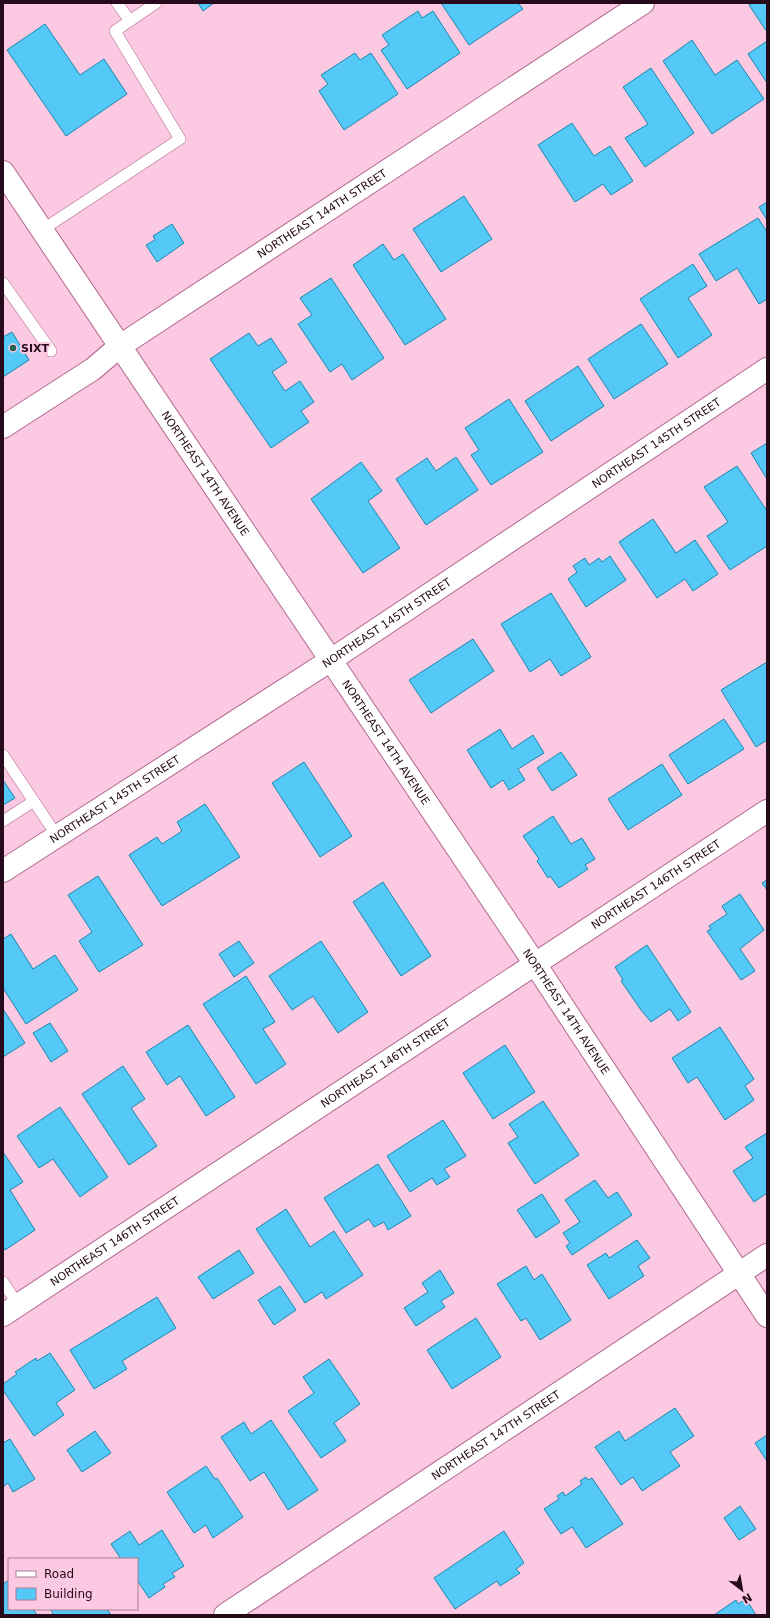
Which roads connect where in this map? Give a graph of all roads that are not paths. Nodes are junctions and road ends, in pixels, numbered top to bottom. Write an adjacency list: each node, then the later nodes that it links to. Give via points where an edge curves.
1 (117, 3): 4 (lane)
2 (156, 3): 4 (lane)
3 (642, 3): 8 (street, NORTHEAST 144TH STREET)
4 (130, 21): 6 (lane, via 115,31 180,139)
5 (3, 172): 6 (street, NORTHEAST 14TH AVENUE)
6 (42, 230): 8 (street, NORTHEAST 14TH AVENUE)
7 (3, 283): 9 (lane)
8 (120, 346): 11 (street, NORTHEAST 144TH STREET, via 93,369); 12 (street, NORTHEAST 14TH AVENUE)
9 (51, 351)
10 (767, 369): 12 (street, NORTHEAST 145TH STREET)
11 (3, 427)
12 (331, 660): 17 (street, NORTHEAST 145TH STREET); 19 (street, NORTHEAST 14TH AVENUE)
13 (3, 755): 14 (lane)
14 (34, 801): 16 (lane); 17 (lane)
15 (767, 811): 19 (street, NORTHEAST 146TH STREET)
16 (3, 821)
17 (57, 836): 18 (street, NORTHEAST 145TH STREET)
18 (3, 871)
19 (535, 964): 21 (street, NORTHEAST 14TH AVENUE); 23 (street, NORTHEAST 146TH STREET)
20 (767, 1255): 21 (street, NORTHEAST 147TH STREET)
21 (740, 1273): 24 (street, NORTHEAST 14TH AVENUE); 25 (street, NORTHEAST 147TH STREET)
22 (3, 1282): 23 (lane)
23 (10, 1310)
24 (767, 1316)
25 (225, 1615)

